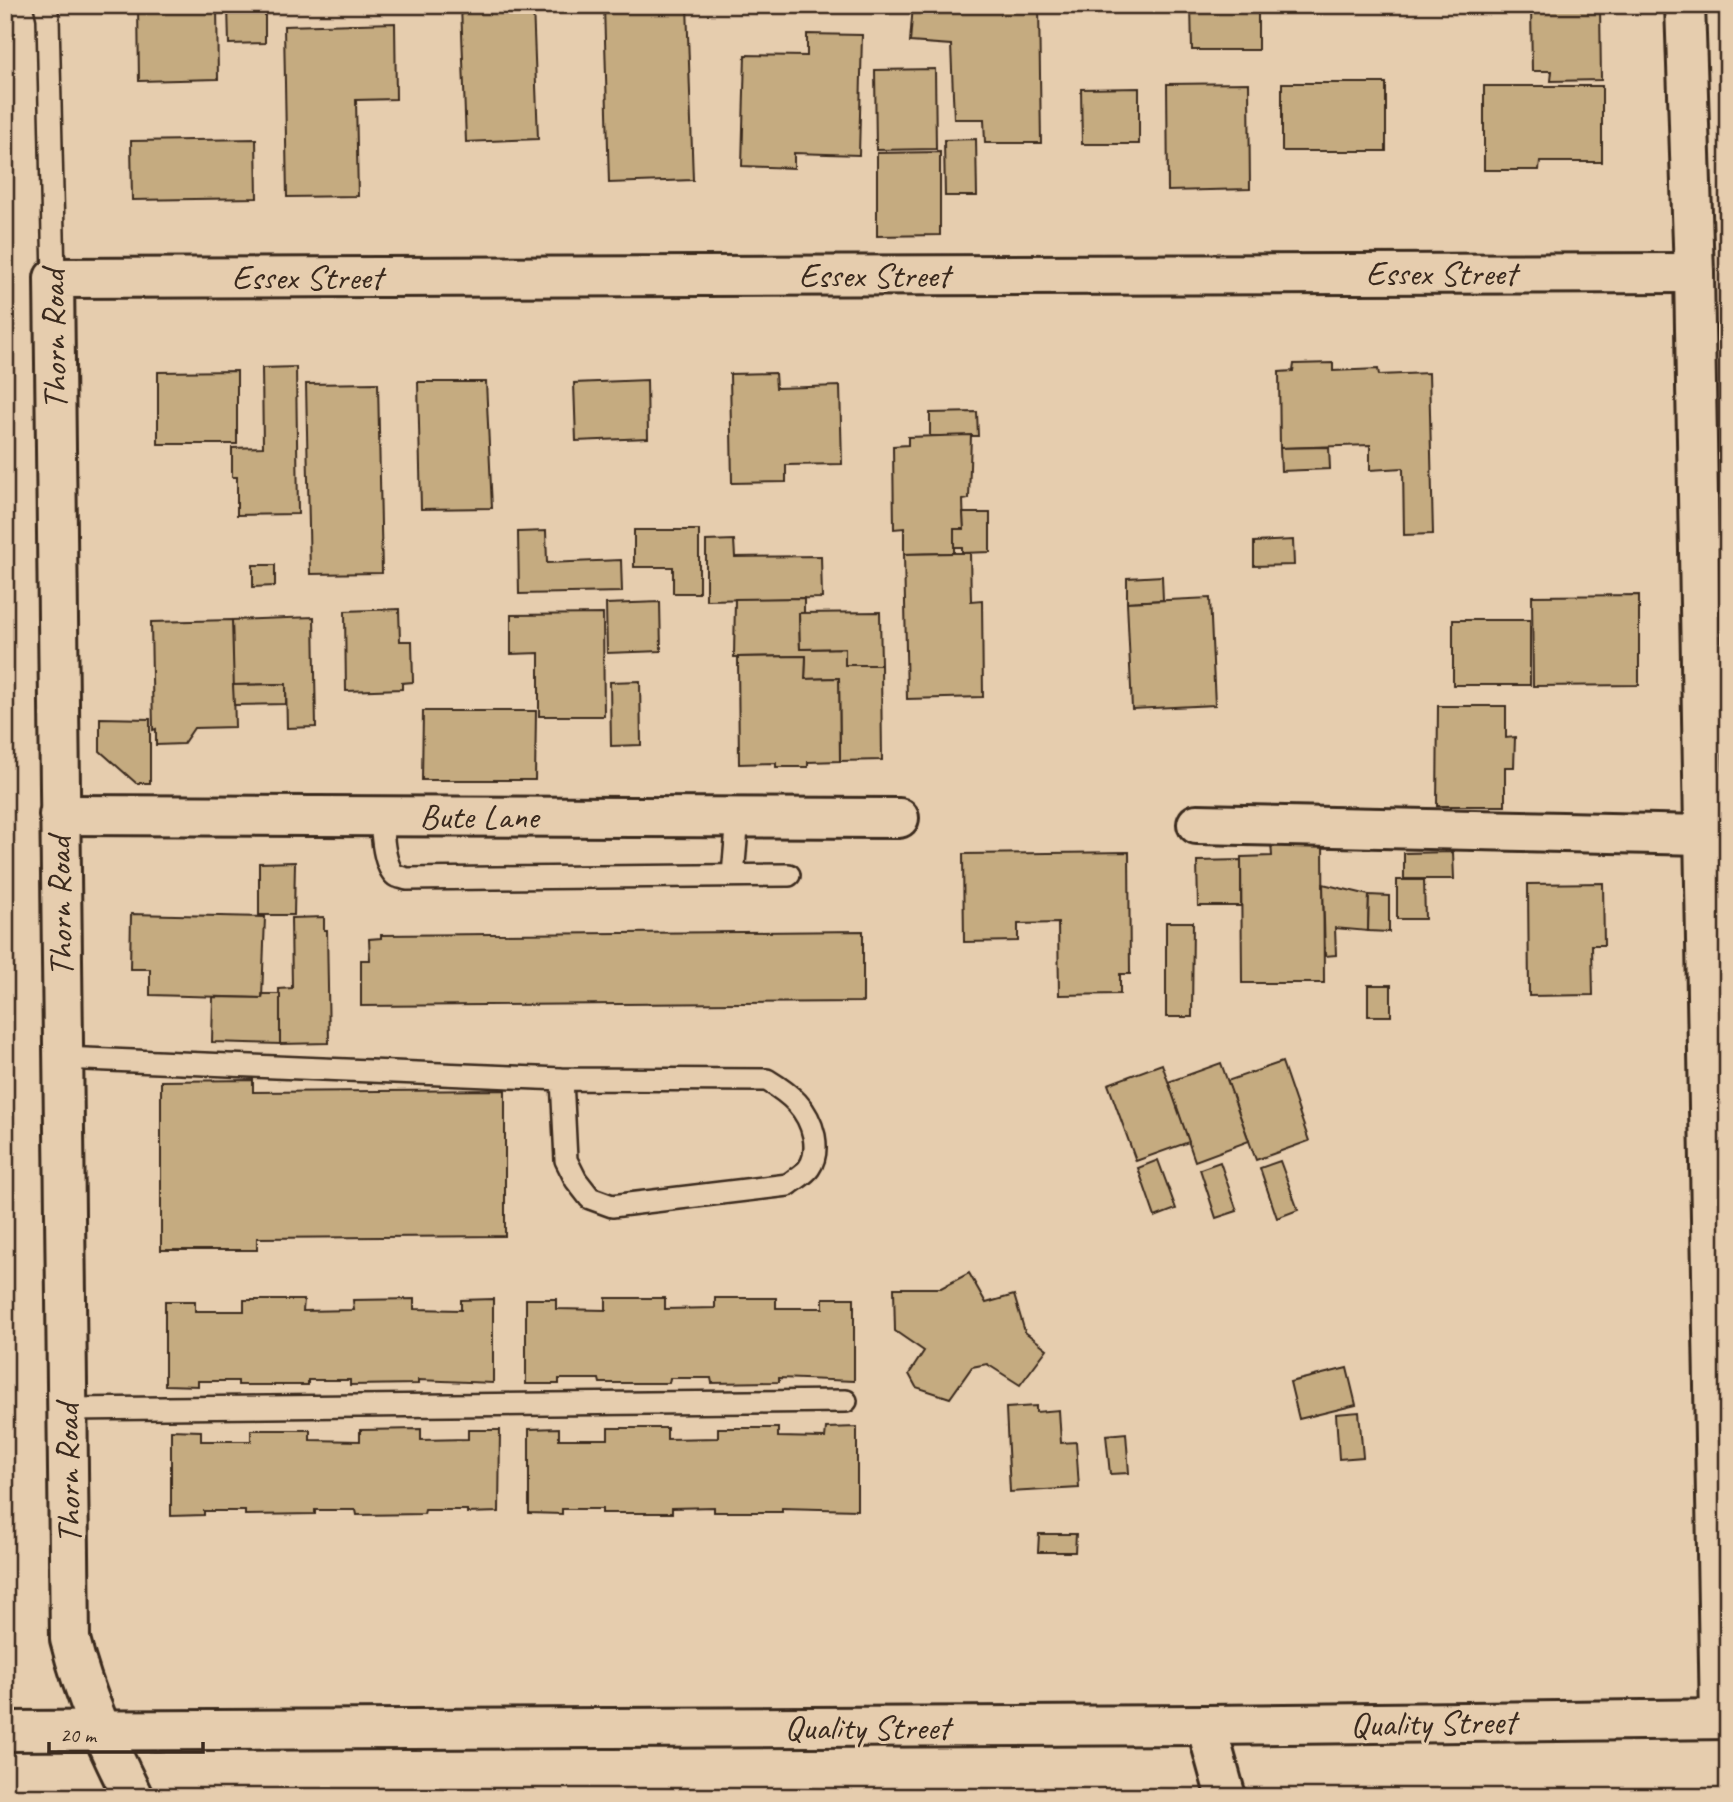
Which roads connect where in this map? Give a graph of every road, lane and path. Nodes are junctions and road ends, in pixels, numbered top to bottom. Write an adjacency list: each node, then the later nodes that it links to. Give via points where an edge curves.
1 (45, 5): 4 (lane, Thorn Road)
2 (1685, 5): 3 (street)
3 (1694, 273): 4 (street, Essex Street); 10 (street)
4 (54, 278): 5 (street, Thorn Road)
5 (59, 815): 6 (street, Bute Lane); 13 (street, Thorn Road)
6 (380, 816): 7 (street, Bute Lane); 11 (lane, via 390,868 407,879)
7 (738, 817): 8 (street, Bute Lane); 11 (lane)
8 (899, 817)
9 (1197, 824): 10 (street)
10 (1704, 835): 17 (street)
11 (733, 875): 12 (lane)
12 (789, 875)
13 (62, 1058): 14 (lane); 16 (street, Thorn Road)
14 (562, 1079): 14 (lane, via 766,1080 801,1105 816,1149 809,1168 788,1185 612,1206 590,1198 566,1160)
15 (846, 1401): 16 (lane)
16 (67, 1409): 19 (street, Thorn Road, via 70,1639)
17 (1724, 1719): 18 (street, Quality Street)
18 (1206, 1725): 19 (street, Quality Street); 22 (street)
19 (99, 1730): 20 (street, Quality Street); 21 (street, Thorn Road)
20 (5, 1731)
21 (133, 1797)
22 (1226, 1797)

